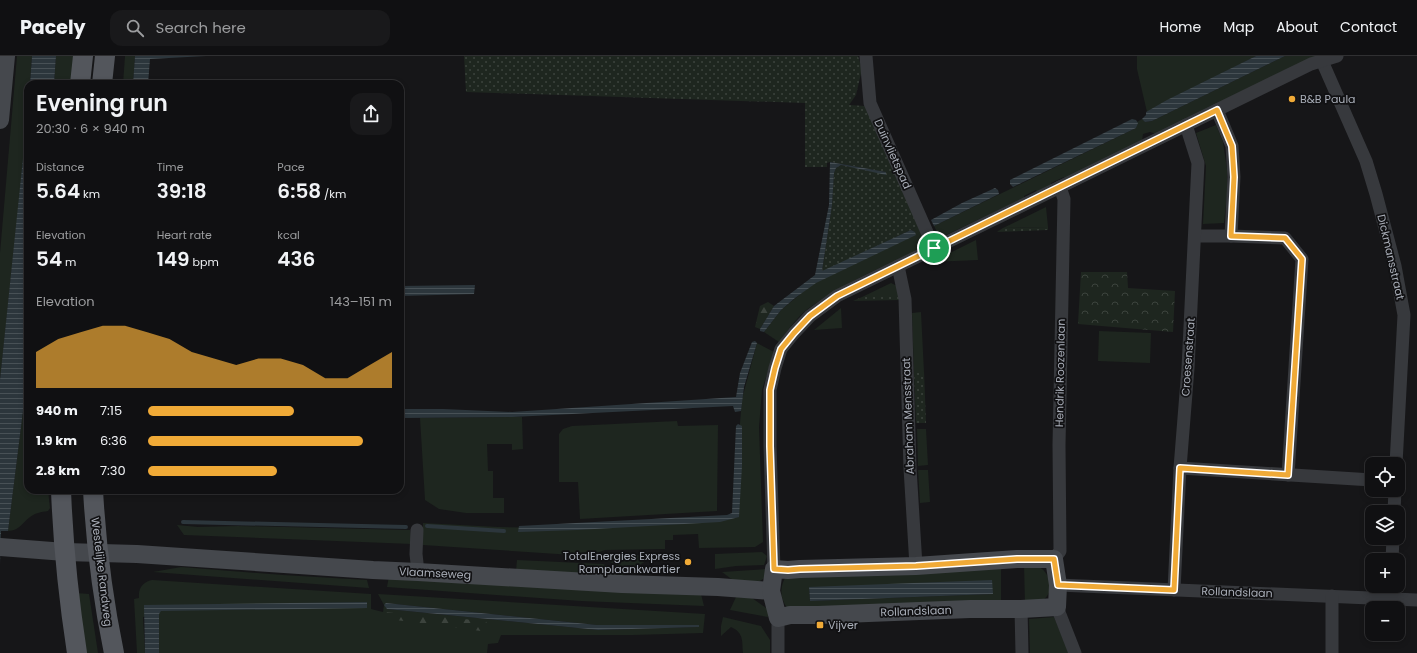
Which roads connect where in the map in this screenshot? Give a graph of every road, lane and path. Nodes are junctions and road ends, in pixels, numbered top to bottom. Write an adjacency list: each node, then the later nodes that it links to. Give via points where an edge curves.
1 (6, 56): 10 (street)
2 (83, 56): 7 (main road)
3 (105, 56): 8 (main road)
4 (866, 56): 15 (street, Duinvlietspad, via 870,103)
5 (1337, 56): 6 (street)
6 (1322, 61): 9 (street); 17 (street, Dickmansstraat, via 1366,161 1396,273 1404,315)
7 (80, 80)
8 (102, 80)
9 (1217, 110): 11 (street); 14 (street, via 1232,146 1234,177)
10 (0, 120)
11 (1186, 125): 12 (street); 13 (street, Croesenstraat, via 1198,163)
12 (1060, 187): 15 (street); 27 (street, Hendrik Roozenlaan, via 1064,199 1059,444 1060,551)
13 (1195, 236): 14 (street); 18 (street, Croesenstraat)
14 (1231, 236): 19 (street, via 1285,238 1302,259)
15 (934, 248): 16 (street)
16 (898, 266): 28 (street, Abraham Mensstraat, via 905,299); 29 (street, via 827,302 810,316 781,349 770,390)
17 (1396, 457)
18 (1180, 468): 19 (street); 32 (street, Croesenstraat)
19 (1288, 475): 20 (street)
20 (1365, 480)
21 (61, 494): 25 (main road)
22 (93, 494): 26 (main road, Westelijke Randweg)
23 (417, 530): 30 (street)
24 (5, 547): 25 (street, Vlaamseweg)
25 (65, 552): 26 (street, Vlaamseweg); 41 (main road)
26 (99, 552): 30 (street, Vlaamseweg); 42 (main road, Westelijke Randweg)
27 (1054, 559): 28 (street); 31 (street)
28 (916, 566): 29 (street)
29 (774, 569): 33 (street)
30 (418, 572): 33 (street, Vlaamseweg)
31 (1058, 585): 32 (street, Rollandslaan); 38 (street)
32 (1174, 590): 36 (street, Rollandslaan)
33 (771, 591): 40 (street)
34 (1376, 593): 36 (street, Rollandslaan)
35 (1394, 593): 37 (street, Rollandslaan)
36 (1332, 596): 46 (street)
37 (1417, 600)
38 (1057, 607): 39 (street, Rollandslaan); 45 (street)
39 (1021, 609): 40 (street, Rollandslaan, via 790,615); 44 (street)
40 (778, 618): 43 (street)
41 (77, 653)
42 (114, 653)
43 (778, 653)
44 (1022, 653)
45 (1075, 653)
46 (1332, 653)

